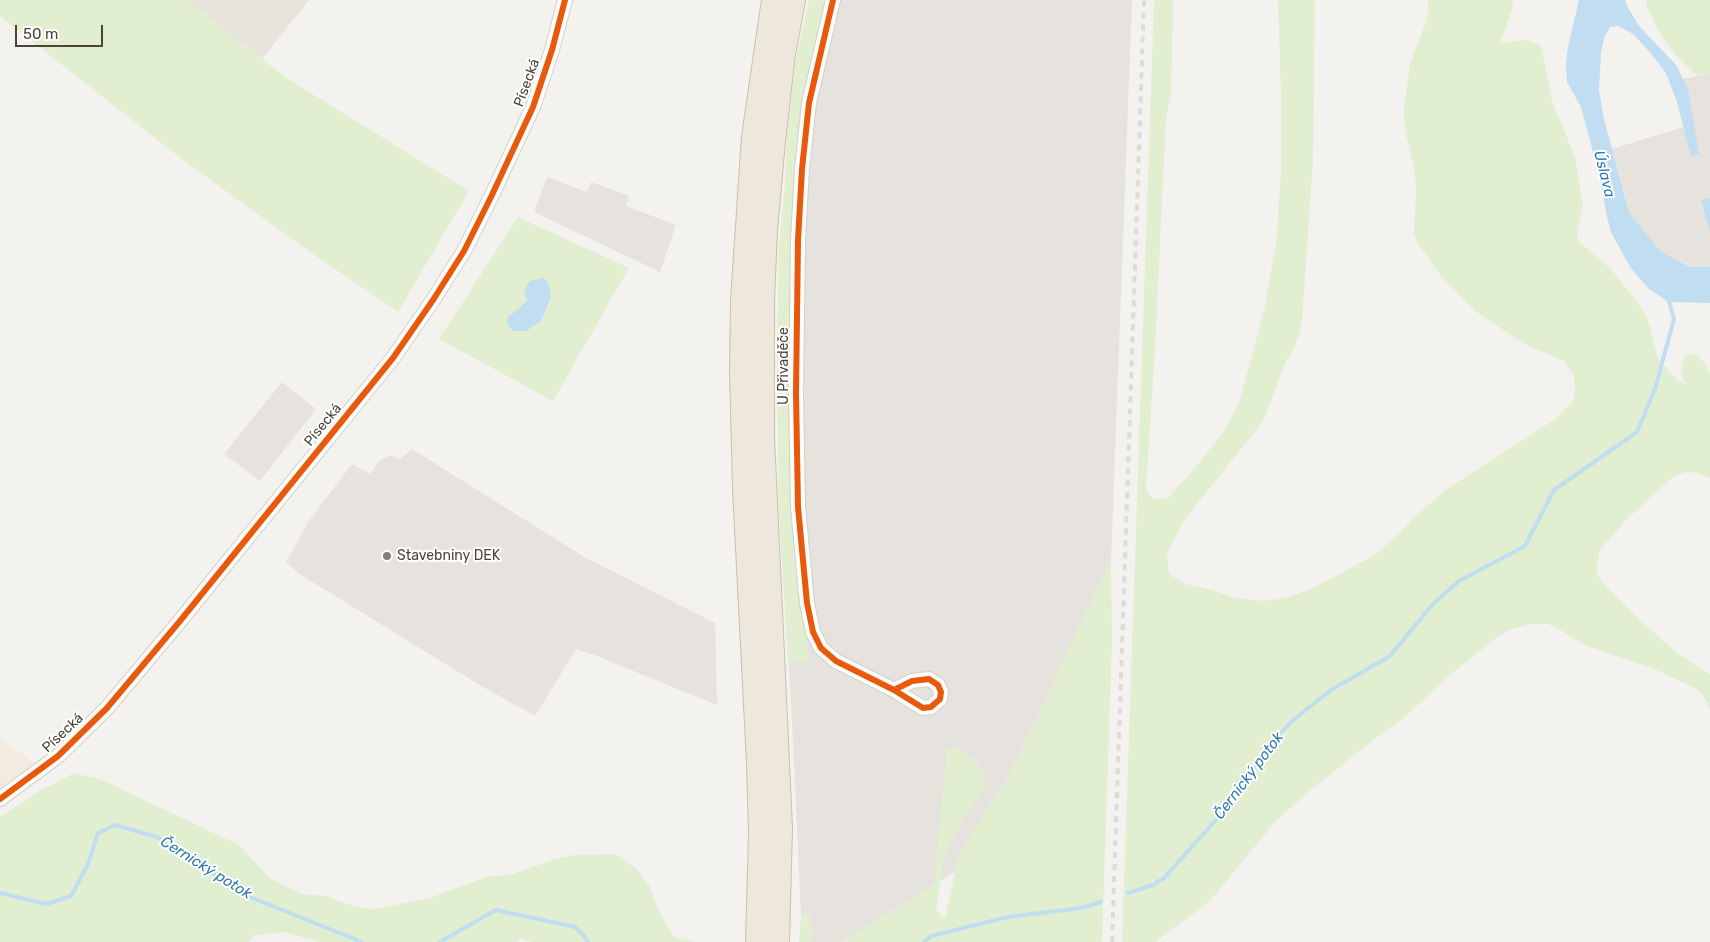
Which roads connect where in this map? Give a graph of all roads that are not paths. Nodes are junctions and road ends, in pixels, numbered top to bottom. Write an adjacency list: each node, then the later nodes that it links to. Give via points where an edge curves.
1 (565, 0): 6 (street, Písecká, via 533,106 492,197 464,251 393,358 107,708 58,756)
2 (774, 0): 7 (highway, via 754,137 743,300 742,372 760,880)
3 (793, 0): 7 (highway, via 773,141 762,301 763,467 780,828)
4 (833, 0): 5 (street, U Přivaděče, via 809,104 802,169 797,278 798,507 807,603 813,632 821,648 836,660)
5 (894, 690)
6 (0, 799)
7 (767, 942)

